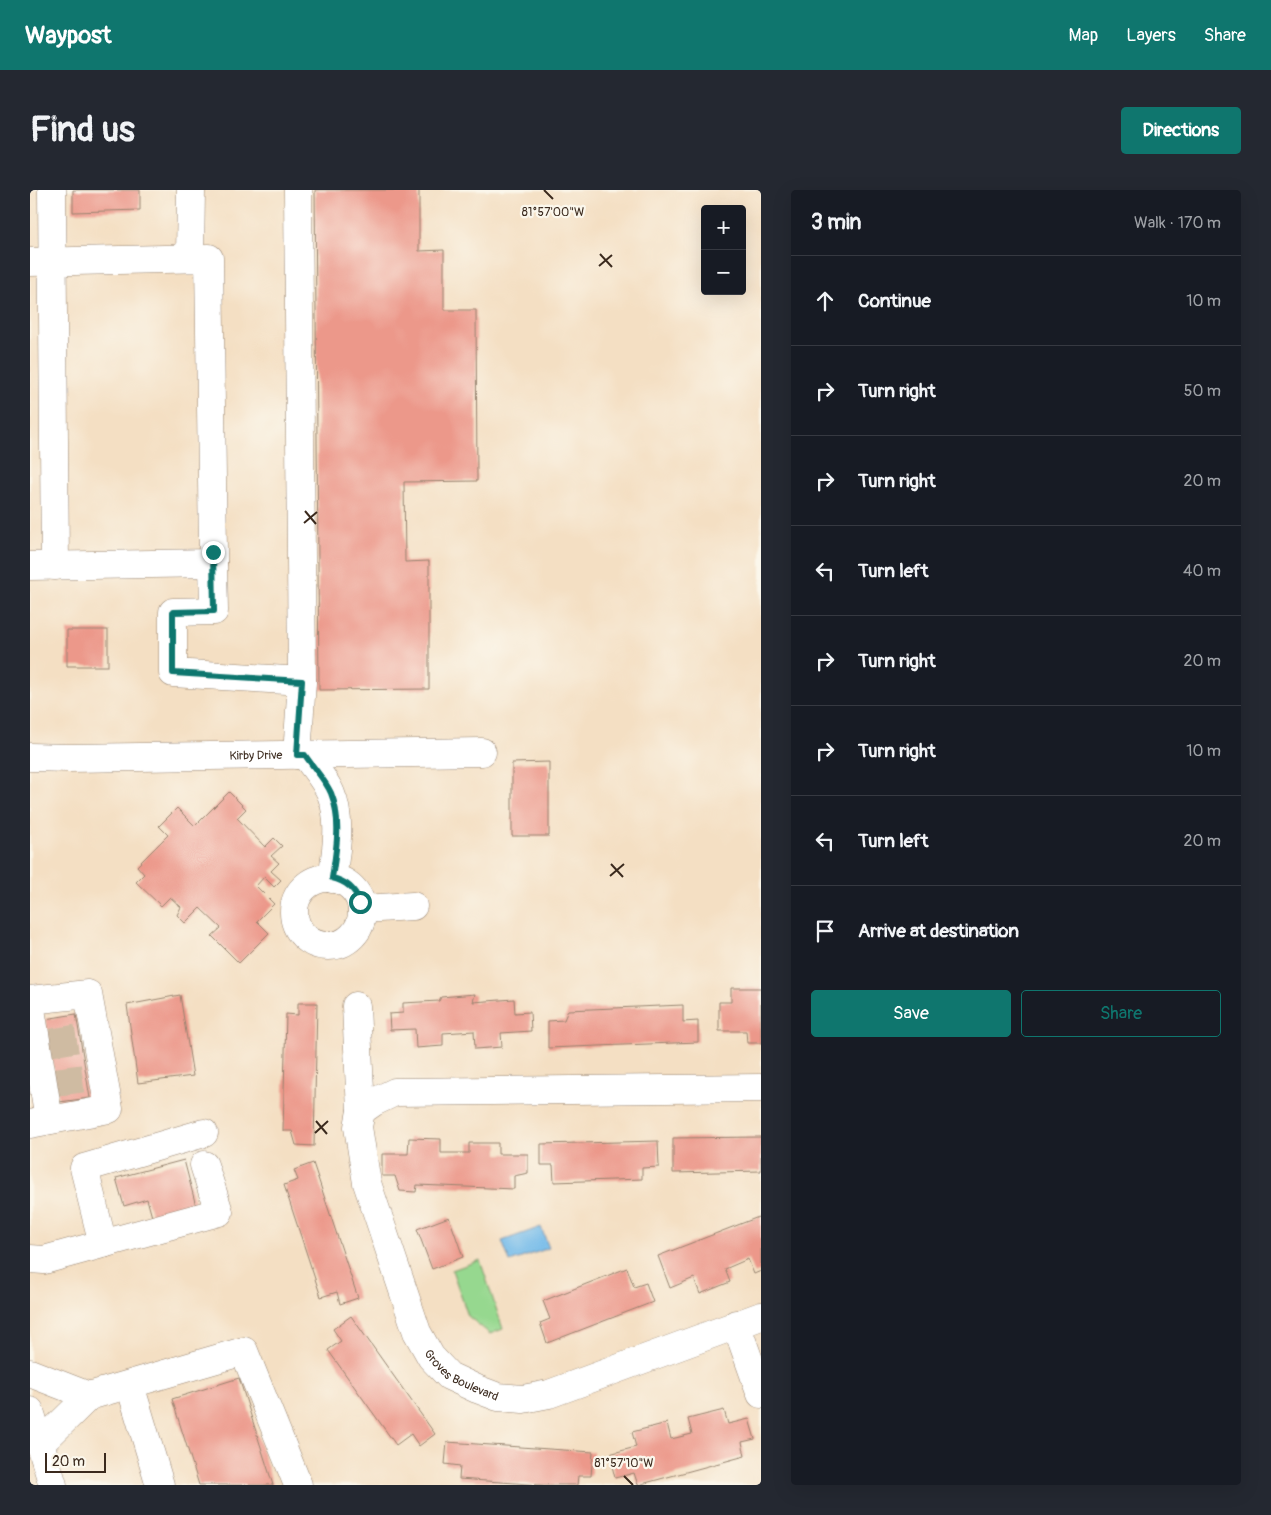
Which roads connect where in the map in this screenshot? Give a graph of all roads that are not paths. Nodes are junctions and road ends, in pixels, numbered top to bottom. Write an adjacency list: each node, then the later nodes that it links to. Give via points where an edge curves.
1 (52, 190): 5 (street)
2 (191, 190): 4 (street)
3 (298, 190): 8 (street)
4 (190, 258): 5 (street); 6 (street, via 209,258)
5 (41, 262): 7 (street)
6 (213, 563): 7 (street); 8 (street, via 214,611 173,612 173,673)
7 (43, 566)
8 (302, 681): 10 (street)
9 (482, 752): 10 (street, Kirby Drive)
10 (301, 755): 11 (street, Kirby Drive); 12 (street, via 331,793 337,844)
11 (30, 757)
12 (332, 878): 14 (street, via 348,884 356,892); 14 (street, via 316,880 300,894 294,916 304,936 325,946 346,941 360,924)
13 (413, 906): 14 (street)
14 (362, 909)
15 (30, 1002): 19 (street, via 43,1044 49,1083); 19 (street, via 88,994 88,1036 95,1076 109,1109)
16 (356, 1006): 18 (street, Groves Boulevard)
17 (761, 1088): 18 (street, via 395,1092)
18 (361, 1111): 24 (street, Groves Boulevard, via 358,1127 367,1183 382,1230 417,1332 431,1357 449,1376 498,1397 549,1394)
19 (40, 1122)
20 (204, 1133): 22 (street, via 84,1168)
21 (204, 1165): 22 (street, via 219,1212)
22 (103, 1244): 23 (street, via 44,1260)
23 (30, 1259)
24 (749, 1320): 27 (street, Groves Boulevard)
25 (30, 1374): 28 (street)
26 (130, 1385): 28 (street); 32 (street); 33 (street, via 244,1351)
27 (761, 1394)
28 (90, 1396): 30 (street)
29 (30, 1411): 30 (street)
30 (39, 1445): 31 (street)
31 (52, 1485)
32 (160, 1485)
33 (298, 1485)

